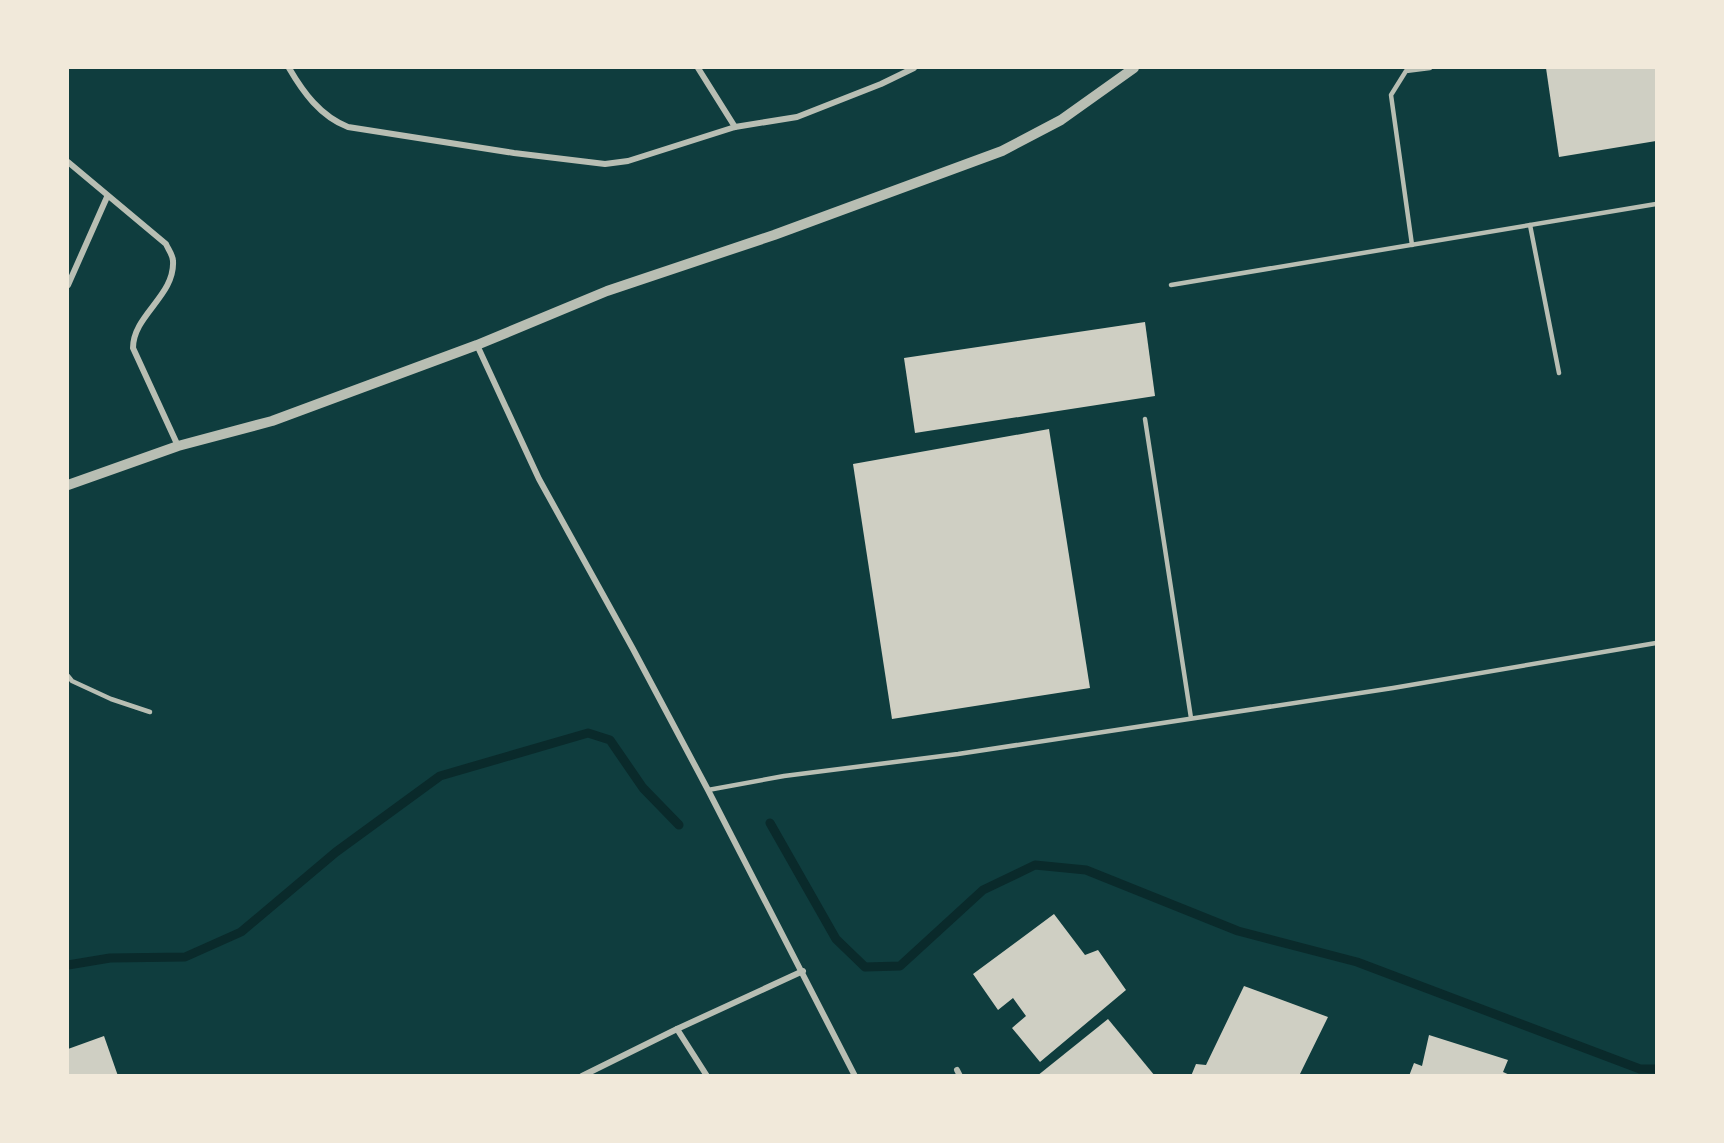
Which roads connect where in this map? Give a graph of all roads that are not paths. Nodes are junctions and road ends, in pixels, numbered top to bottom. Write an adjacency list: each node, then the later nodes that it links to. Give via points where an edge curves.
1 (289, 68): 6 (street, via 303,92 335,122 348,127 514,153 605,164 628,161)
2 (698, 68): 6 (street)
3 (914, 68): 6 (street, via 797,117)
4 (1430, 68): 11 (lane, via 1406,71 1391,95)
5 (1129, 69): 14 (street, via 1061,120 1002,151 774,235 607,291)
6 (735, 127)
7 (68, 162): 8 (street)
8 (107, 197): 12 (street); 17 (street, via 166,244 173,259 169,284 136,331 133,348)
9 (1656, 204): 10 (lane)
10 (1530, 225): 11 (lane); 15 (lane)
11 (1412, 245): 13 (lane)
12 (68, 285)
13 (1172, 285)
14 (477, 345): 17 (street, via 272,421); 23 (street, via 539,479)
15 (1559, 373)
16 (1146, 419): 22 (lane)
17 (178, 446): 18 (street)
18 (68, 485)
19 (1656, 643): 22 (lane)
20 (68, 676): 21 (lane, via 111,699)
21 (150, 712)
22 (1191, 718): 23 (lane)
23 (708, 790): 24 (street)
24 (802, 972): 25 (street); 28 (street)
25 (677, 1029): 26 (street); 27 (street)
26 (582, 1076)
27 (707, 1076)
28 (855, 1076)

